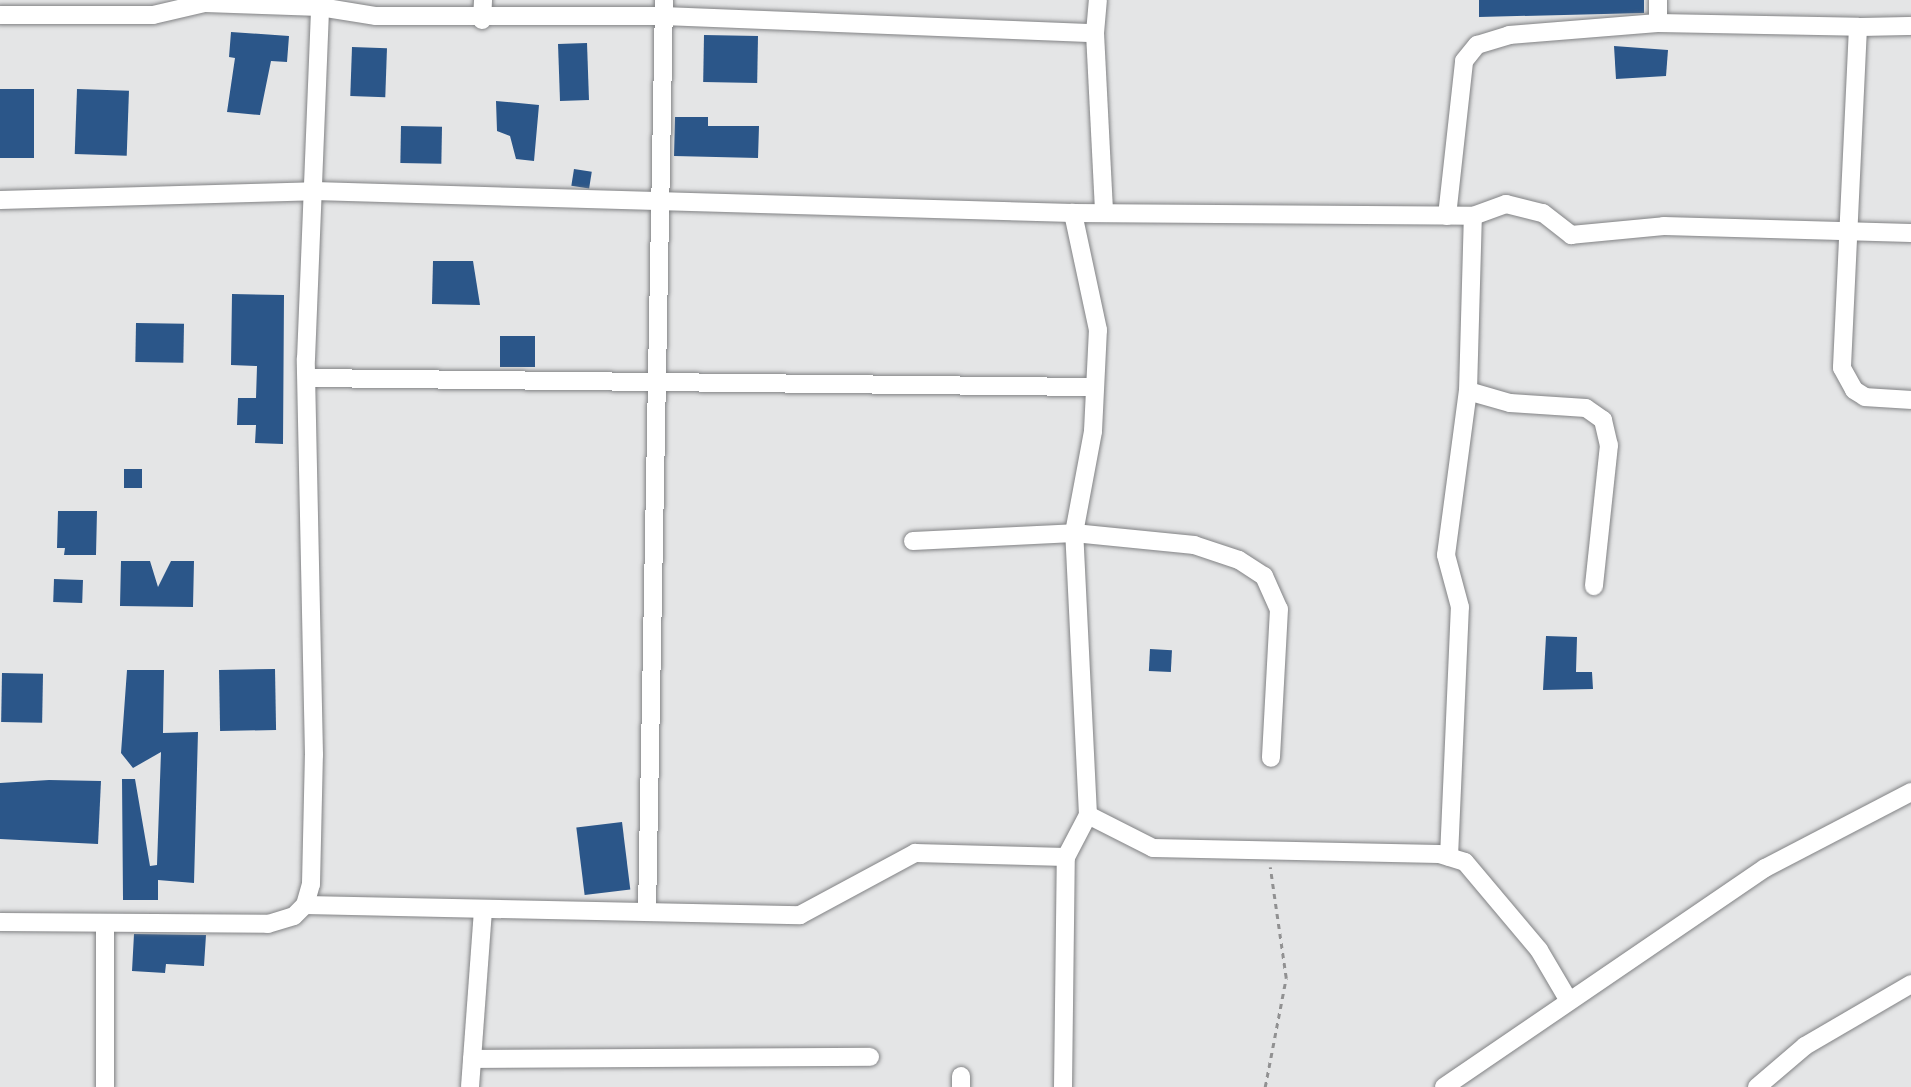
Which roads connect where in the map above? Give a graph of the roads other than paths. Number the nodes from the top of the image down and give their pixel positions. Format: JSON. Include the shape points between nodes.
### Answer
{"nodes":[{"id":1,"x":483,"y":0,"type":"edge"},
{"id":2,"x":1098,"y":0,"type":"edge"},
{"id":3,"x":1658,"y":0,"type":"edge"},
{"id":4,"x":319,"y":4,"type":"edge"},
{"id":5,"x":664,"y":8,"type":"edge"},
{"id":6,"x":0,"y":15,"type":"edge"},
{"id":7,"x":482,"y":20,"type":"junction"},
{"id":8,"x":1658,"y":23,"type":"junction"},
{"id":9,"x":1911,"y":26,"type":"edge"},
{"id":10,"x":1858,"y":27,"type":"junction"},
{"id":11,"x":1095,"y":33,"type":"junction"},
{"id":12,"x":314,"y":191,"type":"junction"},
{"id":13,"x":0,"y":200,"type":"edge"},
{"id":14,"x":659,"y":203,"type":"junction"},
{"id":15,"x":1073,"y":213,"type":"junction"},
{"id":16,"x":1104,"y":213,"type":"junction"},
{"id":17,"x":1447,"y":216,"type":"junction"},
{"id":18,"x":1473,"y":216,"type":"junction"},
{"id":19,"x":1852,"y":232,"type":"junction"},
{"id":20,"x":1911,"y":233,"type":"edge"},
{"id":21,"x":308,"y":378,"type":"junction"},
{"id":22,"x":656,"y":384,"type":"junction"},
{"id":23,"x":1095,"y":387,"type":"junction"},
{"id":24,"x":1468,"y":391,"type":"junction"},
{"id":25,"x":1911,"y":400,"type":"edge"},
{"id":26,"x":1074,"y":533,"type":"junction"},
{"id":27,"x":913,"y":541,"type":"dead end"},
{"id":28,"x":1594,"y":586,"type":"dead end"},
{"id":29,"x":1271,"y":758,"type":"dead end"},
{"id":30,"x":1911,"y":792,"type":"edge"},
{"id":31,"x":1088,"y":815,"type":"junction"},
{"id":32,"x":1066,"y":857,"type":"junction"},
{"id":33,"x":1449,"y":857,"type":"junction"},
{"id":34,"x":305,"y":905,"type":"junction"},
{"id":35,"x":483,"y":909,"type":"junction"},
{"id":36,"x":647,"y":912,"type":"junction"},
{"id":37,"x":0,"y":922,"type":"edge"},
{"id":38,"x":105,"y":924,"type":"junction"},
{"id":39,"x":1911,"y":984,"type":"edge"},
{"id":40,"x":1569,"y":1001,"type":"junction"},
{"id":41,"x":870,"y":1057,"type":"dead end"},
{"id":42,"x":472,"y":1059,"type":"junction"},
{"id":43,"x":105,"y":1087,"type":"edge"},
{"id":44,"x":471,"y":1087,"type":"edge"},
{"id":45,"x":1063,"y":1087,"type":"edge"},
{"id":46,"x":1444,"y":1087,"type":"edge"},
{"id":47,"x":1757,"y":1087,"type":"edge"}],
"edges":[{"from":1,"to":7,"type":"street"},
{"from":2,"to":11,"type":"street"},
{"from":3,"to":8,"type":"street"},
{"from":4,"to":6,"type":"street","via":[[205,3],[153,15]]},
{"from":4,"to":7,"type":"street","via":[[376,16]]},
{"from":4,"to":12,"type":"street"},
{"from":5,"to":7,"type":"street"},
{"from":5,"to":11,"type":"street"},
{"from":5,"to":14,"type":"street"},
{"from":8,"to":10,"type":"street"},
{"from":8,"to":17,"type":"street","via":[[1509,34],[1477,45],[1464,61]]},
{"from":9,"to":10,"type":"street"},
{"from":10,"to":19,"type":"street"},
{"from":11,"to":16,"type":"street"},
{"from":12,"to":13,"type":"street"},
{"from":12,"to":14,"type":"street"},
{"from":12,"to":21,"type":"street"},
{"from":14,"to":15,"type":"street"},
{"from":14,"to":22,"type":"street"},
{"from":15,"to":16,"type":"street"},
{"from":15,"to":23,"type":"street","via":[[1098,330]]},
{"from":16,"to":17,"type":"street"},
{"from":17,"to":18,"type":"street"},
{"from":18,"to":19,"type":"street","via":[[1506,204],[1525,206],[1572,235],[1664,226]]},
{"from":18,"to":24,"type":"street"},
{"from":19,"to":20,"type":"street"},
{"from":19,"to":25,"type":"street","via":[[1842,368],[1854,390],[1865,397]]},
{"from":21,"to":22,"type":"street"},
{"from":21,"to":34,"type":"street","via":[[314,755],[311,884]]},
{"from":22,"to":23,"type":"street"},
{"from":22,"to":36,"type":"street"},
{"from":23,"to":26,"type":"street","via":[[1093,431]]},
{"from":24,"to":28,"type":"street","via":[[1510,403],[1586,408],[1603,420],[1609,445]]},
{"from":24,"to":33,"type":"street","via":[[1446,555],[1460,607]]},
{"from":26,"to":27,"type":"street"},
{"from":26,"to":29,"type":"street","via":[[1194,545],[1239,560],[1264,576],[1279,609]]},
{"from":26,"to":31,"type":"street"},
{"from":30,"to":40,"type":"street","via":[[1765,869]]},
{"from":31,"to":32,"type":"street"},
{"from":31,"to":33,"type":"street","via":[[1153,848]]},
{"from":32,"to":36,"type":"street","via":[[915,853],[800,915]]},
{"from":32,"to":45,"type":"street"},
{"from":33,"to":40,"type":"street","via":[[1465,862],[1539,950]]},
{"from":34,"to":35,"type":"street"},
{"from":34,"to":38,"type":"street","via":[[294,916],[268,924]]},
{"from":35,"to":36,"type":"street"},
{"from":35,"to":42,"type":"street"},
{"from":37,"to":38,"type":"street"},
{"from":38,"to":43,"type":"street"},
{"from":39,"to":47,"type":"street","via":[[1805,1046]]},
{"from":40,"to":46,"type":"street"},
{"from":41,"to":42,"type":"street"},
{"from":42,"to":44,"type":"street"}]}
